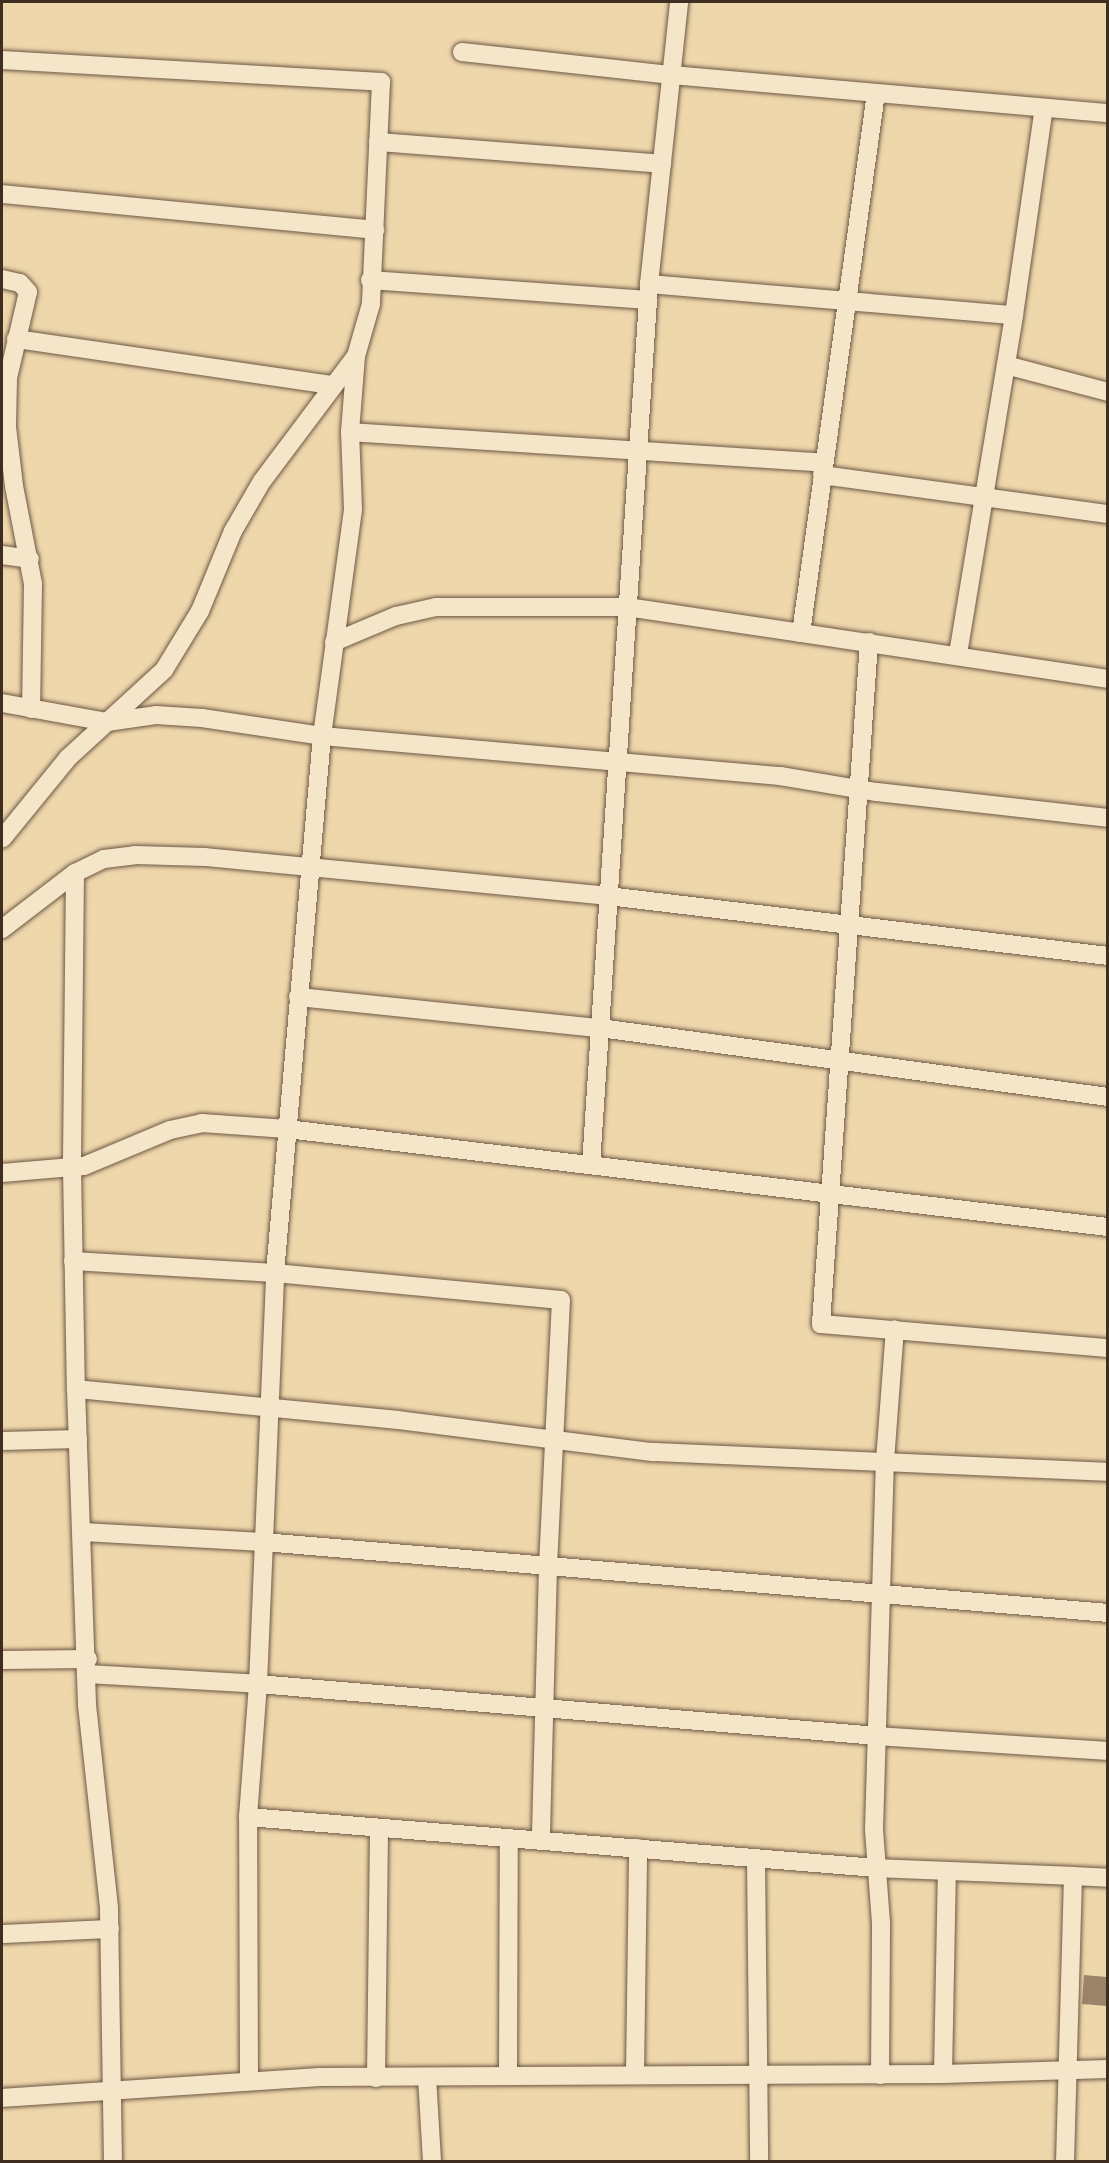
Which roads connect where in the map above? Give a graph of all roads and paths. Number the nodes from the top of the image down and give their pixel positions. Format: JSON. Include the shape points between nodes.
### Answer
{"nodes":[{"id":1,"x":679,"y":2,"type":"edge"},
{"id":2,"x":462,"y":52,"type":"dead end"},
{"id":3,"x":2,"y":60,"type":"edge"},
{"id":4,"x":672,"y":75,"type":"junction"},
{"id":5,"x":876,"y":93,"type":"junction"},
{"id":6,"x":1044,"y":108,"type":"junction"},
{"id":7,"x":1107,"y":113,"type":"edge"},
{"id":8,"x":378,"y":142,"type":"junction"},
{"id":9,"x":662,"y":164,"type":"junction"},
{"id":10,"x":2,"y":194,"type":"edge"},
{"id":11,"x":375,"y":230,"type":"junction"},
{"id":12,"x":2,"y":279,"type":"edge"},
{"id":13,"x":370,"y":280,"type":"junction"},
{"id":14,"x":649,"y":292,"type":"junction"},
{"id":15,"x":847,"y":299,"type":"junction"},
{"id":16,"x":1014,"y":315,"type":"junction"},
{"id":17,"x":16,"y":339,"type":"junction"},
{"id":18,"x":356,"y":356,"type":"junction"},
{"id":19,"x":1006,"y":365,"type":"junction"},
{"id":20,"x":333,"y":385,"type":"junction"},
{"id":21,"x":1107,"y":392,"type":"edge"},
{"id":22,"x":4,"y":426,"type":"edge"},
{"id":23,"x":350,"y":432,"type":"junction"},
{"id":24,"x":641,"y":450,"type":"junction"},
{"id":25,"x":823,"y":469,"type":"junction"},
{"id":26,"x":984,"y":498,"type":"junction"},
{"id":27,"x":1107,"y":514,"type":"edge"},
{"id":28,"x":2,"y":555,"type":"edge"},
{"id":29,"x":30,"y":559,"type":"junction"},
{"id":30,"x":627,"y":607,"type":"junction"},
{"id":31,"x":801,"y":633,"type":"junction"},
{"id":32,"x":334,"y":642,"type":"junction"},
{"id":33,"x":869,"y":642,"type":"junction"},
{"id":34,"x":958,"y":654,"type":"junction"},
{"id":35,"x":1107,"y":679,"type":"edge"},
{"id":36,"x":2,"y":703,"type":"edge"},
{"id":37,"x":31,"y":709,"type":"junction"},
{"id":38,"x":107,"y":722,"type":"junction"},
{"id":39,"x":322,"y":736,"type":"junction"},
{"id":40,"x":618,"y":764,"type":"junction"},
{"id":41,"x":857,"y":789,"type":"junction"},
{"id":42,"x":1107,"y":819,"type":"edge"},
{"id":43,"x":2,"y":839,"type":"edge"},
{"id":44,"x":311,"y":867,"type":"junction"},
{"id":45,"x":75,"y":873,"type":"junction"},
{"id":46,"x":608,"y":896,"type":"junction"},
{"id":47,"x":850,"y":927,"type":"junction"},
{"id":48,"x":2,"y":929,"type":"edge"},
{"id":49,"x":1107,"y":956,"type":"edge"},
{"id":50,"x":298,"y":997,"type":"junction"},
{"id":51,"x":600,"y":1028,"type":"junction"},
{"id":52,"x":842,"y":1060,"type":"junction"},
{"id":53,"x":1107,"y":1097,"type":"edge"},
{"id":54,"x":287,"y":1130,"type":"junction"},
{"id":55,"x":591,"y":1165,"type":"junction"},
{"id":56,"x":72,"y":1168,"type":"junction"},
{"id":57,"x":2,"y":1173,"type":"edge"},
{"id":58,"x":829,"y":1193,"type":"junction"},
{"id":59,"x":1107,"y":1227,"type":"edge"},
{"id":60,"x":74,"y":1261,"type":"junction"},
{"id":61,"x":275,"y":1273,"type":"junction"},
{"id":62,"x":895,"y":1329,"type":"junction"},
{"id":63,"x":1107,"y":1348,"type":"edge"},
{"id":64,"x":76,"y":1389,"type":"junction"},
{"id":65,"x":268,"y":1406,"type":"junction"},
{"id":66,"x":78,"y":1439,"type":"junction"},
{"id":67,"x":2,"y":1441,"type":"edge"},
{"id":68,"x":554,"y":1441,"type":"junction"},
{"id":69,"x":885,"y":1461,"type":"junction"},
{"id":70,"x":1107,"y":1472,"type":"edge"},
{"id":71,"x":83,"y":1532,"type":"junction"},
{"id":72,"x":263,"y":1542,"type":"junction"},
{"id":73,"x":548,"y":1566,"type":"junction"},
{"id":74,"x":884,"y":1594,"type":"junction"},
{"id":75,"x":1107,"y":1613,"type":"edge"},
{"id":76,"x":2,"y":1660,"type":"edge"},
{"id":77,"x":87,"y":1667,"type":"junction"},
{"id":78,"x":258,"y":1684,"type":"junction"},
{"id":79,"x":543,"y":1708,"type":"junction"},
{"id":80,"x":877,"y":1736,"type":"junction"},
{"id":81,"x":1107,"y":1750,"type":"edge"},
{"id":82,"x":248,"y":1817,"type":"junction"},
{"id":83,"x":379,"y":1828,"type":"junction"},
{"id":84,"x":509,"y":1838,"type":"junction"},
{"id":85,"x":541,"y":1840,"type":"junction"},
{"id":86,"x":638,"y":1848,"type":"junction"},
{"id":87,"x":756,"y":1859,"type":"junction"},
{"id":88,"x":877,"y":1868,"type":"junction"},
{"id":89,"x":947,"y":1872,"type":"junction"},
{"id":90,"x":1073,"y":1876,"type":"junction"},
{"id":91,"x":1107,"y":1878,"type":"edge"},
{"id":92,"x":110,"y":1929,"type":"junction"},
{"id":93,"x":2,"y":1934,"type":"edge"},
{"id":94,"x":1107,"y":2069,"type":"edge"},
{"id":95,"x":1067,"y":2071,"type":"junction"},
{"id":96,"x":508,"y":2074,"type":"junction"},
{"id":97,"x":635,"y":2074,"type":"junction"},
{"id":98,"x":758,"y":2074,"type":"junction"},
{"id":99,"x":943,"y":2074,"type":"junction"},
{"id":100,"x":880,"y":2075,"type":"junction"},
{"id":101,"x":427,"y":2076,"type":"junction"},
{"id":102,"x":376,"y":2078,"type":"junction"},
{"id":103,"x":249,"y":2079,"type":"junction"},
{"id":104,"x":113,"y":2092,"type":"junction"},
{"id":105,"x":2,"y":2098,"type":"edge"},
{"id":106,"x":113,"y":2162,"type":"edge"},
{"id":107,"x":432,"y":2162,"type":"edge"},
{"id":108,"x":759,"y":2162,"type":"edge"},
{"id":109,"x":1065,"y":2162,"type":"edge"}],
"edges":[{"from":1,"to":4,"type":"street"},
{"from":2,"to":4,"type":"street"},
{"from":3,"to":8,"type":"street","via":[[381,82]]},
{"from":4,"to":5,"type":"street"},
{"from":4,"to":9,"type":"street"},
{"from":5,"to":6,"type":"street"},
{"from":5,"to":15,"type":"street"},
{"from":6,"to":7,"type":"street"},
{"from":6,"to":16,"type":"street"},
{"from":8,"to":9,"type":"street"},
{"from":8,"to":11,"type":"street"},
{"from":9,"to":14,"type":"street"},
{"from":10,"to":11,"type":"street"},
{"from":11,"to":13,"type":"street"},
{"from":12,"to":17,"type":"street","via":[[21,283],[28,292]]},
{"from":13,"to":14,"type":"street"},
{"from":13,"to":18,"type":"street","via":[[371,304]]},
{"from":14,"to":15,"type":"street"},
{"from":14,"to":24,"type":"street"},
{"from":15,"to":16,"type":"street"},
{"from":15,"to":25,"type":"street"},
{"from":16,"to":19,"type":"street"},
{"from":17,"to":20,"type":"street"},
{"from":17,"to":22,"type":"street"},
{"from":18,"to":20,"type":"street"},
{"from":18,"to":23,"type":"street"},
{"from":19,"to":21,"type":"street"},
{"from":19,"to":26,"type":"street"},
{"from":20,"to":38,"type":"street","via":[[262,481],[233,531],[200,611],[164,670]]},
{"from":22,"to":29,"type":"street"},
{"from":23,"to":24,"type":"street"},
{"from":23,"to":32,"type":"street","via":[[353,508]]},
{"from":24,"to":25,"type":"street"},
{"from":24,"to":30,"type":"street"},
{"from":25,"to":26,"type":"street"},
{"from":25,"to":31,"type":"street"},
{"from":26,"to":27,"type":"street"},
{"from":26,"to":34,"type":"street"},
{"from":28,"to":29,"type":"street"},
{"from":29,"to":37,"type":"street"},
{"from":30,"to":31,"type":"street"},
{"from":30,"to":32,"type":"street","via":[[436,607],[396,616]]},
{"from":30,"to":40,"type":"street"},
{"from":31,"to":33,"type":"street"},
{"from":32,"to":39,"type":"street"},
{"from":33,"to":34,"type":"street"},
{"from":33,"to":41,"type":"street"},
{"from":34,"to":35,"type":"street"},
{"from":36,"to":37,"type":"street"},
{"from":37,"to":38,"type":"street"},
{"from":38,"to":39,"type":"street","via":[[168,716]]},
{"from":38,"to":43,"type":"street","via":[[68,758]]},
{"from":39,"to":40,"type":"street"},
{"from":39,"to":44,"type":"street"},
{"from":40,"to":41,"type":"street","via":[[697,767]]},
{"from":40,"to":46,"type":"street"},
{"from":41,"to":42,"type":"street"},
{"from":41,"to":47,"type":"street"},
{"from":44,"to":45,"type":"street","via":[[135,855],[104,860]]},
{"from":44,"to":46,"type":"street"},
{"from":44,"to":50,"type":"street"},
{"from":45,"to":48,"type":"street"},
{"from":45,"to":56,"type":"street"},
{"from":46,"to":47,"type":"street"},
{"from":46,"to":51,"type":"street"},
{"from":47,"to":49,"type":"street"},
{"from":47,"to":52,"type":"street"},
{"from":50,"to":51,"type":"street"},
{"from":50,"to":54,"type":"street"},
{"from":51,"to":52,"type":"street"},
{"from":51,"to":55,"type":"street"},
{"from":52,"to":53,"type":"street"},
{"from":52,"to":58,"type":"street"},
{"from":54,"to":55,"type":"street"},
{"from":54,"to":56,"type":"street","via":[[191,1124],[98,1162]]},
{"from":54,"to":61,"type":"street"},
{"from":55,"to":58,"type":"street"},
{"from":56,"to":57,"type":"street"},
{"from":56,"to":60,"type":"street"},
{"from":58,"to":59,"type":"street"},
{"from":58,"to":62,"type":"street","via":[[821,1324]]},
{"from":60,"to":61,"type":"street"},
{"from":60,"to":64,"type":"street"},
{"from":61,"to":65,"type":"street"},
{"from":61,"to":68,"type":"street","via":[[561,1300]]},
{"from":62,"to":63,"type":"street"},
{"from":62,"to":69,"type":"street"},
{"from":64,"to":65,"type":"street"},
{"from":64,"to":66,"type":"street"},
{"from":65,"to":68,"type":"street"},
{"from":65,"to":72,"type":"street"},
{"from":66,"to":67,"type":"street"},
{"from":66,"to":71,"type":"street"},
{"from":68,"to":69,"type":"street","via":[[653,1452]]},
{"from":68,"to":73,"type":"street"},
{"from":69,"to":70,"type":"street"},
{"from":69,"to":74,"type":"street"},
{"from":71,"to":72,"type":"street"},
{"from":71,"to":77,"type":"street"},
{"from":72,"to":73,"type":"street"},
{"from":72,"to":78,"type":"street"},
{"from":73,"to":74,"type":"street"},
{"from":73,"to":79,"type":"street"},
{"from":74,"to":75,"type":"street"},
{"from":74,"to":80,"type":"street"},
{"from":76,"to":77,"type":"street"},
{"from":77,"to":78,"type":"street"},
{"from":77,"to":92,"type":"street"},
{"from":78,"to":79,"type":"street"},
{"from":78,"to":82,"type":"street"},
{"from":79,"to":80,"type":"street"},
{"from":79,"to":85,"type":"street"},
{"from":80,"to":81,"type":"street"},
{"from":80,"to":88,"type":"street"},
{"from":82,"to":83,"type":"street"},
{"from":82,"to":103,"type":"street"},
{"from":83,"to":84,"type":"street"},
{"from":83,"to":102,"type":"street"},
{"from":84,"to":85,"type":"street"},
{"from":84,"to":96,"type":"street"},
{"from":85,"to":86,"type":"street"},
{"from":86,"to":87,"type":"street"},
{"from":86,"to":97,"type":"street"},
{"from":87,"to":88,"type":"street"},
{"from":87,"to":98,"type":"street"},
{"from":88,"to":89,"type":"street"},
{"from":88,"to":100,"type":"street","via":[[881,1923]]},
{"from":89,"to":90,"type":"street"},
{"from":89,"to":99,"type":"street"},
{"from":90,"to":91,"type":"street"},
{"from":90,"to":95,"type":"street"},
{"from":92,"to":93,"type":"street"},
{"from":92,"to":104,"type":"street"},
{"from":94,"to":95,"type":"street"},
{"from":95,"to":99,"type":"street"},
{"from":95,"to":109,"type":"street"},
{"from":96,"to":97,"type":"street"},
{"from":96,"to":101,"type":"street"},
{"from":97,"to":98,"type":"street"},
{"from":98,"to":100,"type":"street"},
{"from":98,"to":108,"type":"street"},
{"from":99,"to":100,"type":"street"},
{"from":101,"to":102,"type":"street"},
{"from":101,"to":107,"type":"street"},
{"from":102,"to":103,"type":"street"},
{"from":103,"to":104,"type":"street"},
{"from":104,"to":105,"type":"street"},
{"from":104,"to":106,"type":"street"}]}
